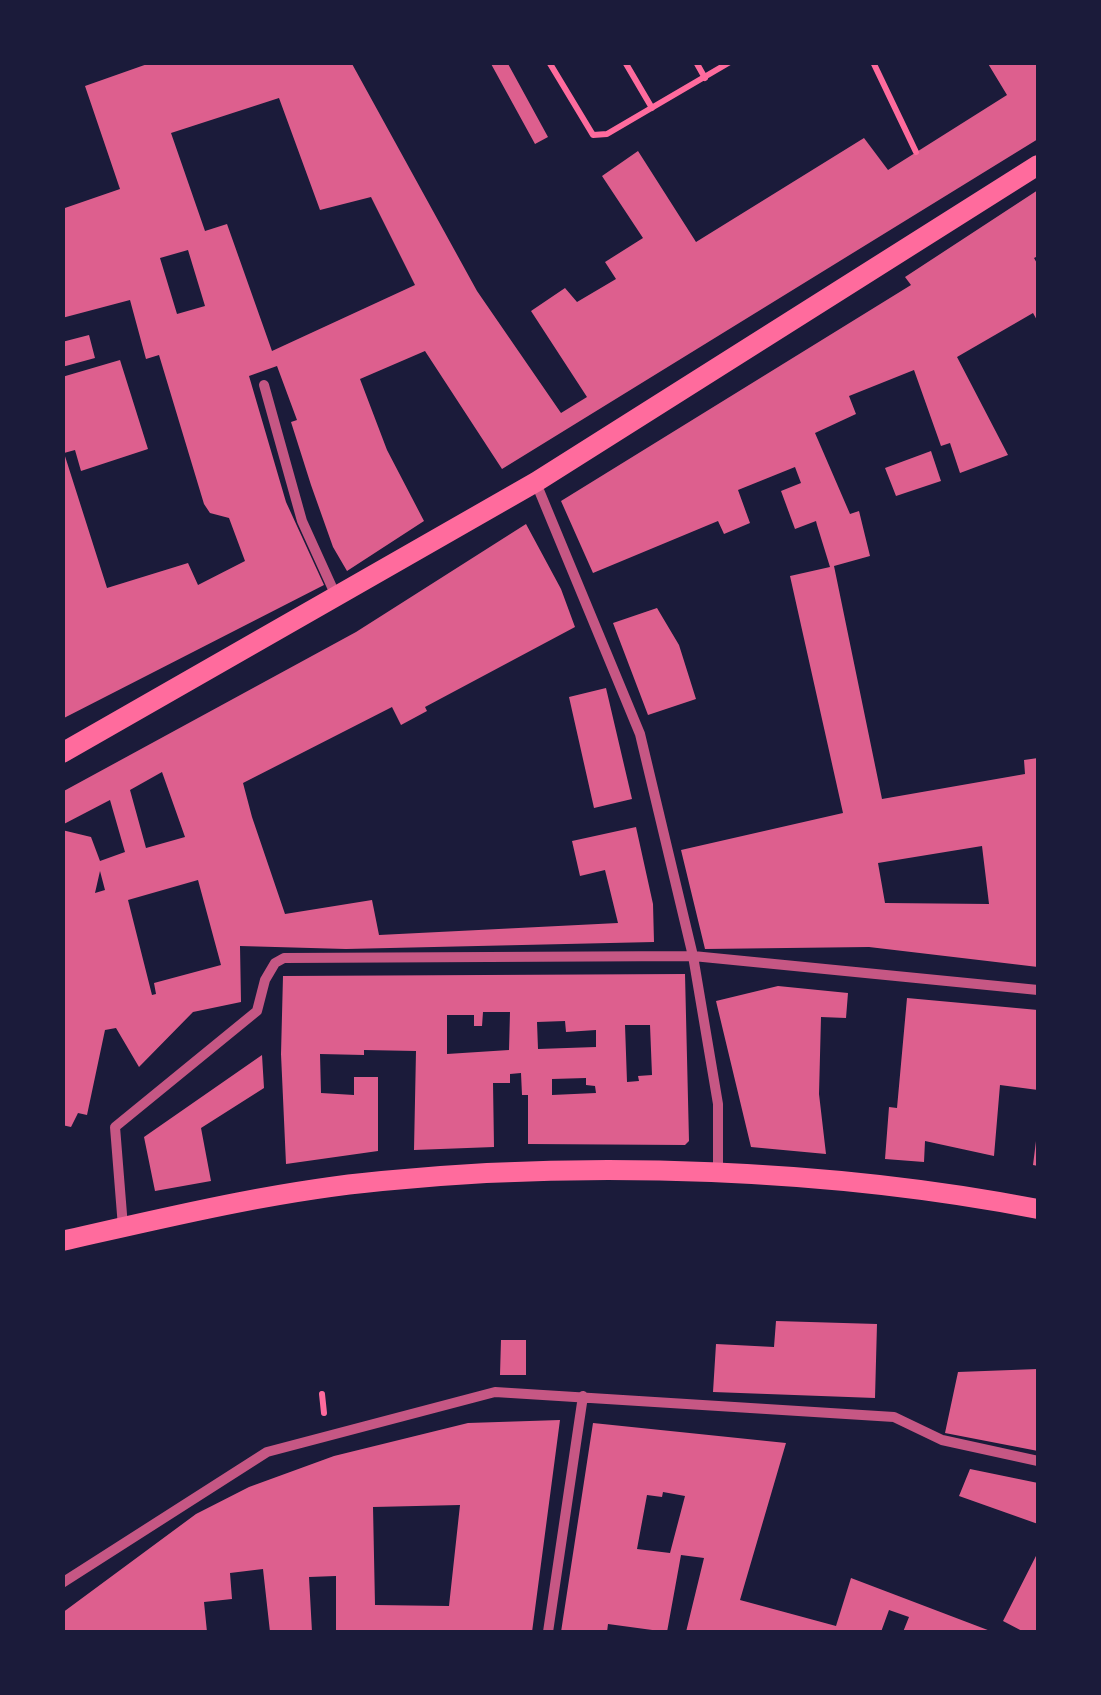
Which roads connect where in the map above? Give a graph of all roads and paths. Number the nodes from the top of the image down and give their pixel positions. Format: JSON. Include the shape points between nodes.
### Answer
{"nodes":[{"id":1,"x":549,"y":62,"type":"edge"},
{"id":2,"x":625,"y":62,"type":"edge"},
{"id":3,"x":696,"y":62,"type":"edge"},
{"id":4,"x":730,"y":62,"type":"edge"},
{"id":5,"x":873,"y":62,"type":"edge"},
{"id":6,"x":705,"y":78,"type":"junction"},
{"id":7,"x":652,"y":108,"type":"junction"},
{"id":8,"x":916,"y":152,"type":"dead end"},
{"id":9,"x":1038,"y":165,"type":"edge"},
{"id":10,"x":264,"y":386,"type":"dead end"},
{"id":11,"x":536,"y":482,"type":"junction"},
{"id":12,"x":336,"y":596,"type":"junction"},
{"id":13,"x":62,"y":753,"type":"edge"},
{"id":14,"x":693,"y":956,"type":"junction"},
{"id":15,"x":1038,"y":990,"type":"edge"},
{"id":16,"x":718,"y":1176,"type":"junction"},
{"id":17,"x":1038,"y":1209,"type":"edge"},
{"id":18,"x":123,"y":1227,"type":"junction"},
{"id":19,"x":62,"y":1241,"type":"edge"},
{"id":20,"x":583,"y":1396,"type":"junction"},
{"id":21,"x":1038,"y":1461,"type":"edge"},
{"id":22,"x":62,"y":1583,"type":"edge"},
{"id":23,"x":548,"y":1632,"type":"edge"}],
"edges":[{"from":1,"to":7,"type":"path","via":[[593,134],[607,134]]},
{"from":2,"to":7,"type":"path"},
{"from":3,"to":6,"type":"path"},
{"from":4,"to":6,"type":"path"},
{"from":5,"to":8,"type":"path"},
{"from":6,"to":7,"type":"path"},
{"from":9,"to":11,"type":"main road"},
{"from":10,"to":12,"type":"street","via":[[302,521]]},
{"from":11,"to":12,"type":"main road"},
{"from":11,"to":14,"type":"street","via":[[640,734]]},
{"from":12,"to":13,"type":"main road"},
{"from":14,"to":15,"type":"street"},
{"from":14,"to":16,"type":"street","via":[[718,1104]]},
{"from":14,"to":18,"type":"street","via":[[284,958],[265,980],[257,1011],[114,1127]]},
{"from":16,"to":17,"type":"main road","via":[[879,1185]]},
{"from":16,"to":18,"type":"main road","via":[[530,1172],[385,1180]]},
{"from":18,"to":19,"type":"main road"},
{"from":20,"to":21,"type":"street","via":[[894,1417],[942,1440]]},
{"from":20,"to":22,"type":"street","via":[[495,1392],[267,1452]]},
{"from":20,"to":23,"type":"street"}]}
